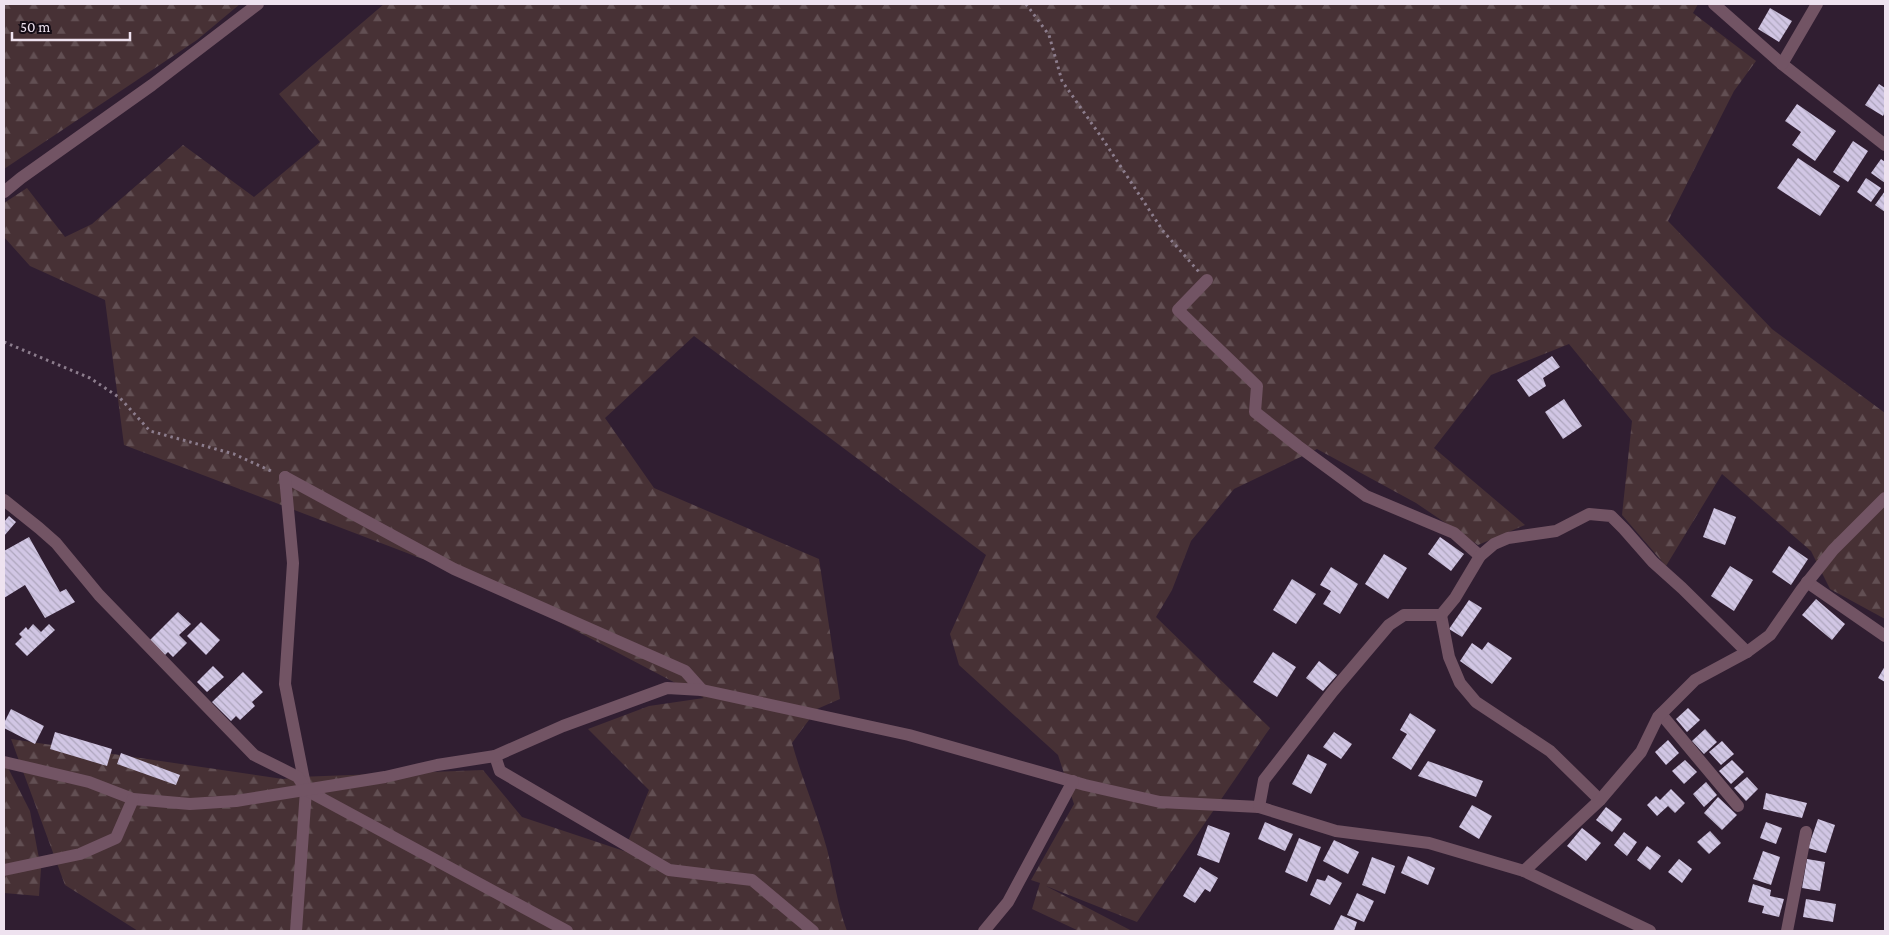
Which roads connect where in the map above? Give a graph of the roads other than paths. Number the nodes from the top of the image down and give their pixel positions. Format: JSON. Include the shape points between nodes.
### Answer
{"nodes":[{"id":1,"x":258,"y":4,"type":"edge"},
{"id":2,"x":1714,"y":4,"type":"edge"},
{"id":3,"x":1817,"y":4,"type":"edge"},
{"id":4,"x":1782,"y":64,"type":"junction"},
{"id":5,"x":1884,"y":141,"type":"edge"},
{"id":6,"x":4,"y":192,"type":"edge"},
{"id":7,"x":1207,"y":280,"type":"road end"},
{"id":8,"x":1885,"y":498,"type":"edge"},
{"id":9,"x":4,"y":500,"type":"edge"},
{"id":10,"x":1480,"y":556,"type":"junction"},
{"id":11,"x":1807,"y":582,"type":"junction"},
{"id":12,"x":1441,"y":615,"type":"junction"},
{"id":13,"x":1885,"y":636,"type":"edge"},
{"id":14,"x":1747,"y":652,"type":"junction"},
{"id":15,"x":702,"y":690,"type":"junction"},
{"id":16,"x":1660,"y":714,"type":"junction"},
{"id":17,"x":495,"y":756,"type":"junction"},
{"id":18,"x":4,"y":762,"type":"edge"},
{"id":19,"x":1073,"y":782,"type":"junction"},
{"id":20,"x":306,"y":790,"type":"junction"},
{"id":21,"x":133,"y":800,"type":"junction"},
{"id":22,"x":1600,"y":800,"type":"junction"},
{"id":23,"x":1260,"y":806,"type":"junction"},
{"id":24,"x":1738,"y":806,"type":"dead end"},
{"id":25,"x":1806,"y":832,"type":"dead end"},
{"id":26,"x":4,"y":870,"type":"edge"},
{"id":27,"x":1524,"y":871,"type":"junction"},
{"id":28,"x":296,"y":931,"type":"edge"},
{"id":29,"x":567,"y":931,"type":"edge"},
{"id":30,"x":813,"y":931,"type":"edge"},
{"id":31,"x":984,"y":931,"type":"edge"},
{"id":32,"x":1650,"y":931,"type":"edge"},
{"id":33,"x":1788,"y":931,"type":"edge"}],
"edges":[{"from":1,"to":6,"type":"street"},
{"from":2,"to":4,"type":"street"},
{"from":3,"to":4,"type":"street"},
{"from":4,"to":5,"type":"street"},
{"from":7,"to":10,"type":"street","via":[[1178,310],[1257,386],[1255,412],[1366,496],[1454,533]]},
{"from":8,"to":11,"type":"street","via":[[1833,550]]},
{"from":9,"to":20,"type":"street","via":[[56,543],[99,595],[254,755],[298,776]]},
{"from":10,"to":12,"type":"street"},
{"from":10,"to":14,"type":"street","via":[[1494,544],[1508,538],[1556,531],[1589,514],[1611,516],[1653,562]]},
{"from":11,"to":13,"type":"street"},
{"from":11,"to":14,"type":"street","via":[[1770,635]]},
{"from":12,"to":22,"type":"street","via":[[1449,657],[1460,683],[1476,702],[1550,751]]},
{"from":12,"to":23,"type":"street","via":[[1404,615],[1389,625],[1264,780]]},
{"from":14,"to":16,"type":"street","via":[[1695,680]]},
{"from":15,"to":17,"type":"street","via":[[667,688],[563,726]]},
{"from":15,"to":19,"type":"street","via":[[909,735]]},
{"from":15,"to":20,"type":"street","via":[[685,671],[454,569],[285,477],[293,563],[284,684]]},
{"from":16,"to":22,"type":"street","via":[[1641,752]]},
{"from":16,"to":24,"type":"street"},
{"from":17,"to":20,"type":"street","via":[[436,764],[385,777]]},
{"from":17,"to":30,"type":"street","via":[[500,771],[669,870],[752,880]]},
{"from":18,"to":21,"type":"street","via":[[89,782]]},
{"from":19,"to":23,"type":"street","via":[[1160,802]]},
{"from":19,"to":31,"type":"street","via":[[1008,902]]},
{"from":20,"to":21,"type":"street","via":[[236,801],[190,804]]},
{"from":20,"to":28,"type":"street"},
{"from":20,"to":29,"type":"street"},
{"from":21,"to":26,"type":"street","via":[[116,838],[80,854]]},
{"from":22,"to":27,"type":"street"},
{"from":23,"to":27,"type":"street","via":[[1336,830],[1429,843]]},
{"from":25,"to":33,"type":"street"},
{"from":27,"to":32,"type":"street"}]}
